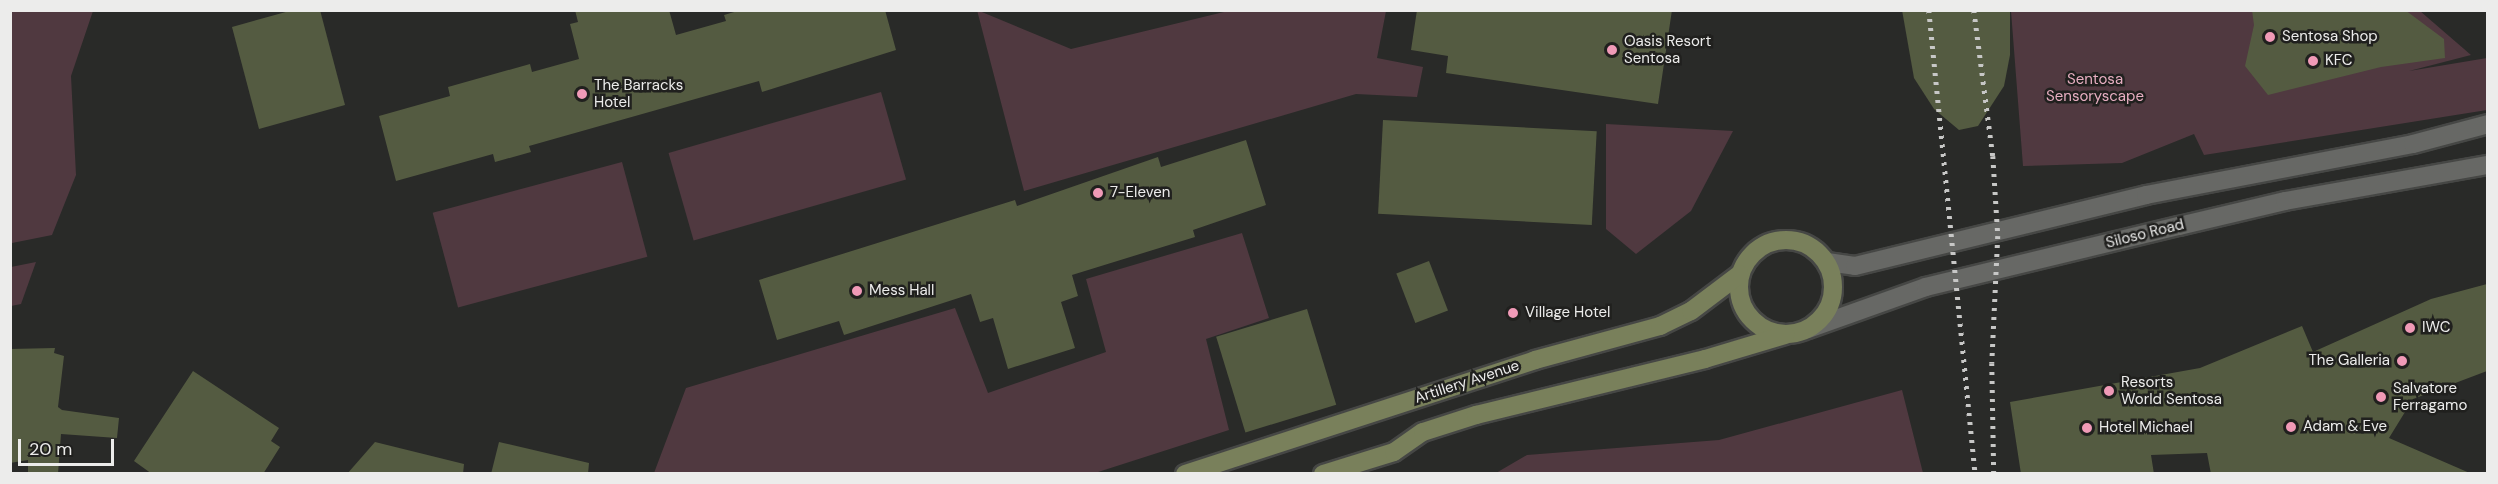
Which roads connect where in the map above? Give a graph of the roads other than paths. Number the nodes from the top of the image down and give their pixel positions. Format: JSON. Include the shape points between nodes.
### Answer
{"nodes":[{"id":1,"x":2487,"y":124,"type":"edge"},
{"id":2,"x":2487,"y":165,"type":"edge"},
{"id":3,"x":1827,"y":262,"type":"junction"},
{"id":4,"x":1740,"y":274,"type":"junction"},
{"id":5,"x":1808,"y":328,"type":"junction"},
{"id":6,"x":1785,"y":335,"type":"junction"},
{"id":7,"x":1185,"y":474,"type":"edge"},
{"id":8,"x":1323,"y":474,"type":"edge"}],
"edges":[{"from":1,"to":3,"type":"street","via":[[2413,144],[2146,195],[1855,267]]},
{"from":2,"to":5,"type":"street","name":"Siloso Road","via":[[2285,201],[2167,229],[1926,287]]},
{"from":3,"to":4,"type":"street","name":"Artillery Avenue","via":[[1816,250],[1788,239],[1759,248]]},
{"from":3,"to":5,"type":"street","via":[[1832,277],[1831,299],[1820,319]]},
{"from":4,"to":6,"type":"street","via":[[1739,296],[1748,316],[1770,332]]},
{"from":4,"to":7,"type":"street","name":"Artillery Avenue","via":[[1669,323],[1535,360]]},
{"from":5,"to":6,"type":"street"},
{"from":6,"to":8,"type":"street","via":[[1705,359],[1476,415],[1423,432],[1394,452]]}]}
